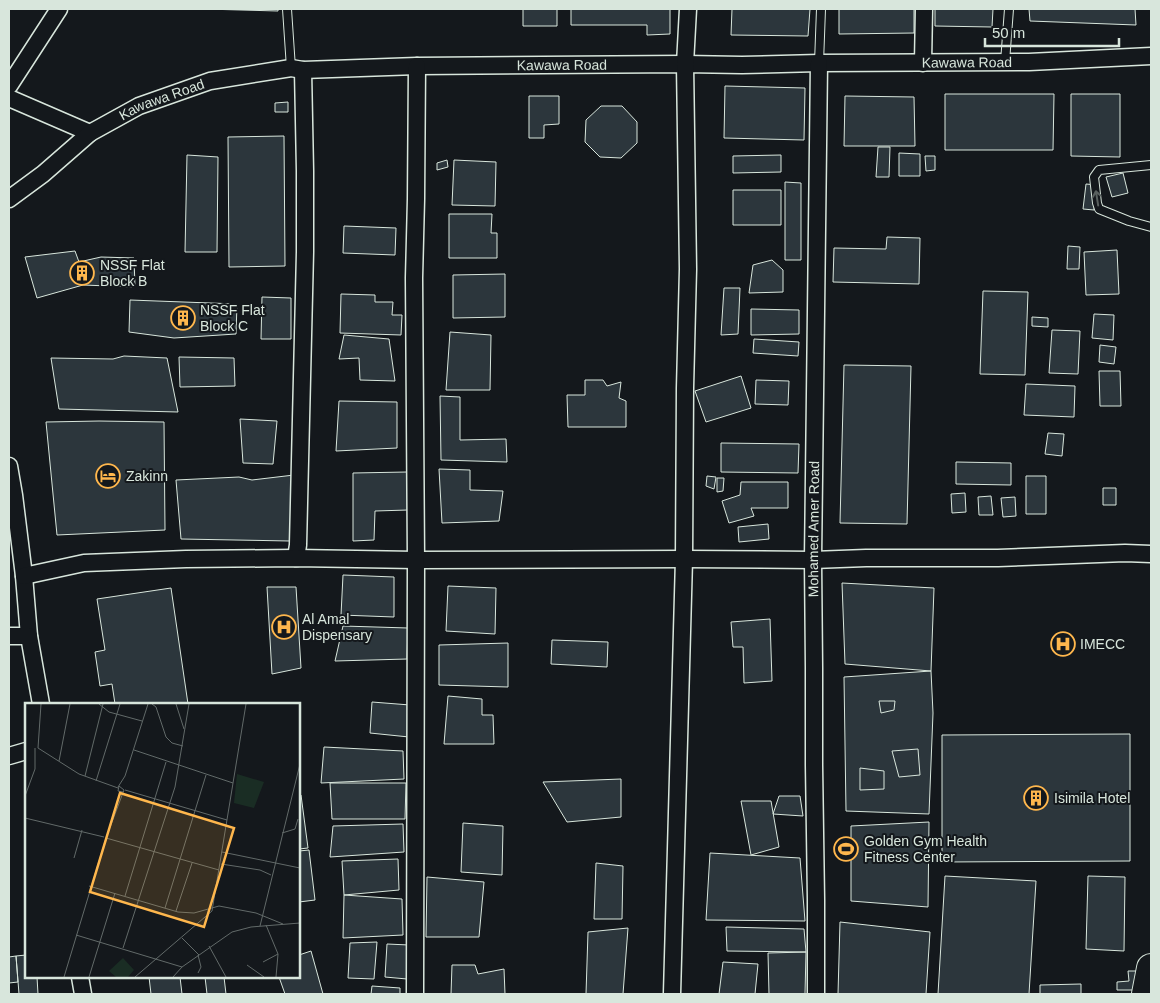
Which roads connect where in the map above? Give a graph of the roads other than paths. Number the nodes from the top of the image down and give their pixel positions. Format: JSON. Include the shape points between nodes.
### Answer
{"nodes":[{"id":1,"x":59,"y":9,"type":"edge"},
{"id":2,"x":287,"y":9,"type":"edge"},
{"id":3,"x":688,"y":9,"type":"edge"},
{"id":4,"x":821,"y":9,"type":"edge"},
{"id":5,"x":924,"y":9,"type":"edge"},
{"id":6,"x":1009,"y":9,"type":"edge"},
{"id":7,"x":1151,"y":56,"type":"edge"},
{"id":8,"x":1005,"y":62,"type":"junction"},
{"id":9,"x":819,"y":63,"type":"junction"},
{"id":10,"x":923,"y":63,"type":"junction"},
{"id":11,"x":685,"y":64,"type":"junction"},
{"id":12,"x":417,"y":66,"type":"junction"},
{"id":13,"x":297,"y":69,"type":"junction"},
{"id":14,"x":9,"y":86,"type":"edge"},
{"id":15,"x":9,"y":98,"type":"edge"},
{"id":16,"x":90,"y":133,"type":"junction"},
{"id":17,"x":1151,"y":165,"type":"edge"},
{"id":18,"x":9,"y":199,"type":"edge"},
{"id":19,"x":1151,"y":227,"type":"edge"},
{"id":20,"x":9,"y":466,"type":"edge"},
{"id":21,"x":1151,"y":554,"type":"edge"},
{"id":22,"x":296,"y":558,"type":"junction"},
{"id":23,"x":684,"y":559,"type":"junction"},
{"id":24,"x":416,"y":560,"type":"junction"},
{"id":25,"x":813,"y":560,"type":"junction"},
{"id":26,"x":24,"y":576,"type":"junction"},
{"id":27,"x":9,"y":636,"type":"edge"},
{"id":28,"x":29,"y":636,"type":"junction"},
{"id":29,"x":41,"y":703,"type":"edge"},
{"id":30,"x":25,"y":751,"type":"edge"},
{"id":31,"x":9,"y":756,"type":"edge"},
{"id":32,"x":1151,"y":968,"type":"edge"},
{"id":33,"x":80,"y":978,"type":"edge"},
{"id":34,"x":83,"y":994,"type":"edge"},
{"id":35,"x":415,"y":994,"type":"edge"},
{"id":36,"x":672,"y":994,"type":"edge"},
{"id":37,"x":816,"y":994,"type":"edge"},
{"id":38,"x":1146,"y":994,"type":"edge"}],
"edges":[{"from":1,"to":14,"type":"street"},
{"from":2,"to":13,"type":"lane"},
{"from":3,"to":11,"type":"street"},
{"from":4,"to":9,"type":"lane"},
{"from":5,"to":10,"type":"street"},
{"from":6,"to":8,"type":"lane"},
{"from":7,"to":8,"type":"street","name":"Kawawa Road"},
{"from":8,"to":10,"type":"street","name":"Kawawa Road"},
{"from":9,"to":10,"type":"street","name":"Kawawa Road"},
{"from":9,"to":11,"type":"street","name":"Kawawa Road"},
{"from":9,"to":25,"type":"street","name":"Mohamed Amer Road"},
{"from":11,"to":12,"type":"street","name":"Kawawa Road"},
{"from":11,"to":23,"type":"street","via":[[688,269]]},
{"from":12,"to":13,"type":"street","name":"Kawawa Road"},
{"from":12,"to":24,"type":"street","via":[[414,278]]},
{"from":13,"to":16,"type":"street","name":"Kawawa Road","via":[[210,81],[139,106]]},
{"from":13,"to":22,"type":"street","via":[[305,171],[305,252]]},
{"from":15,"to":16,"type":"street"},
{"from":16,"to":18,"type":"street","name":"Kawawa Road"},
{"from":19,"to":17,"type":"lane","one_way":true,"via":[[1099,209],[1094,177],[1099,170]]},
{"from":20,"to":26,"type":"street"},
{"from":21,"to":25,"type":"street"},
{"from":22,"to":24,"type":"street"},
{"from":22,"to":26,"type":"street","via":[[84,563]]},
{"from":23,"to":24,"type":"street"},
{"from":23,"to":25,"type":"street"},
{"from":23,"to":36,"type":"street"},
{"from":24,"to":35,"type":"street"},
{"from":25,"to":37,"type":"street","name":"Mohamed Amer Road"},
{"from":26,"to":28,"type":"street"},
{"from":27,"to":28,"type":"street"},
{"from":28,"to":29,"type":"street"},
{"from":30,"to":31,"type":"street"},
{"from":32,"to":38,"type":"highway"},
{"from":33,"to":34,"type":"street"}]}
